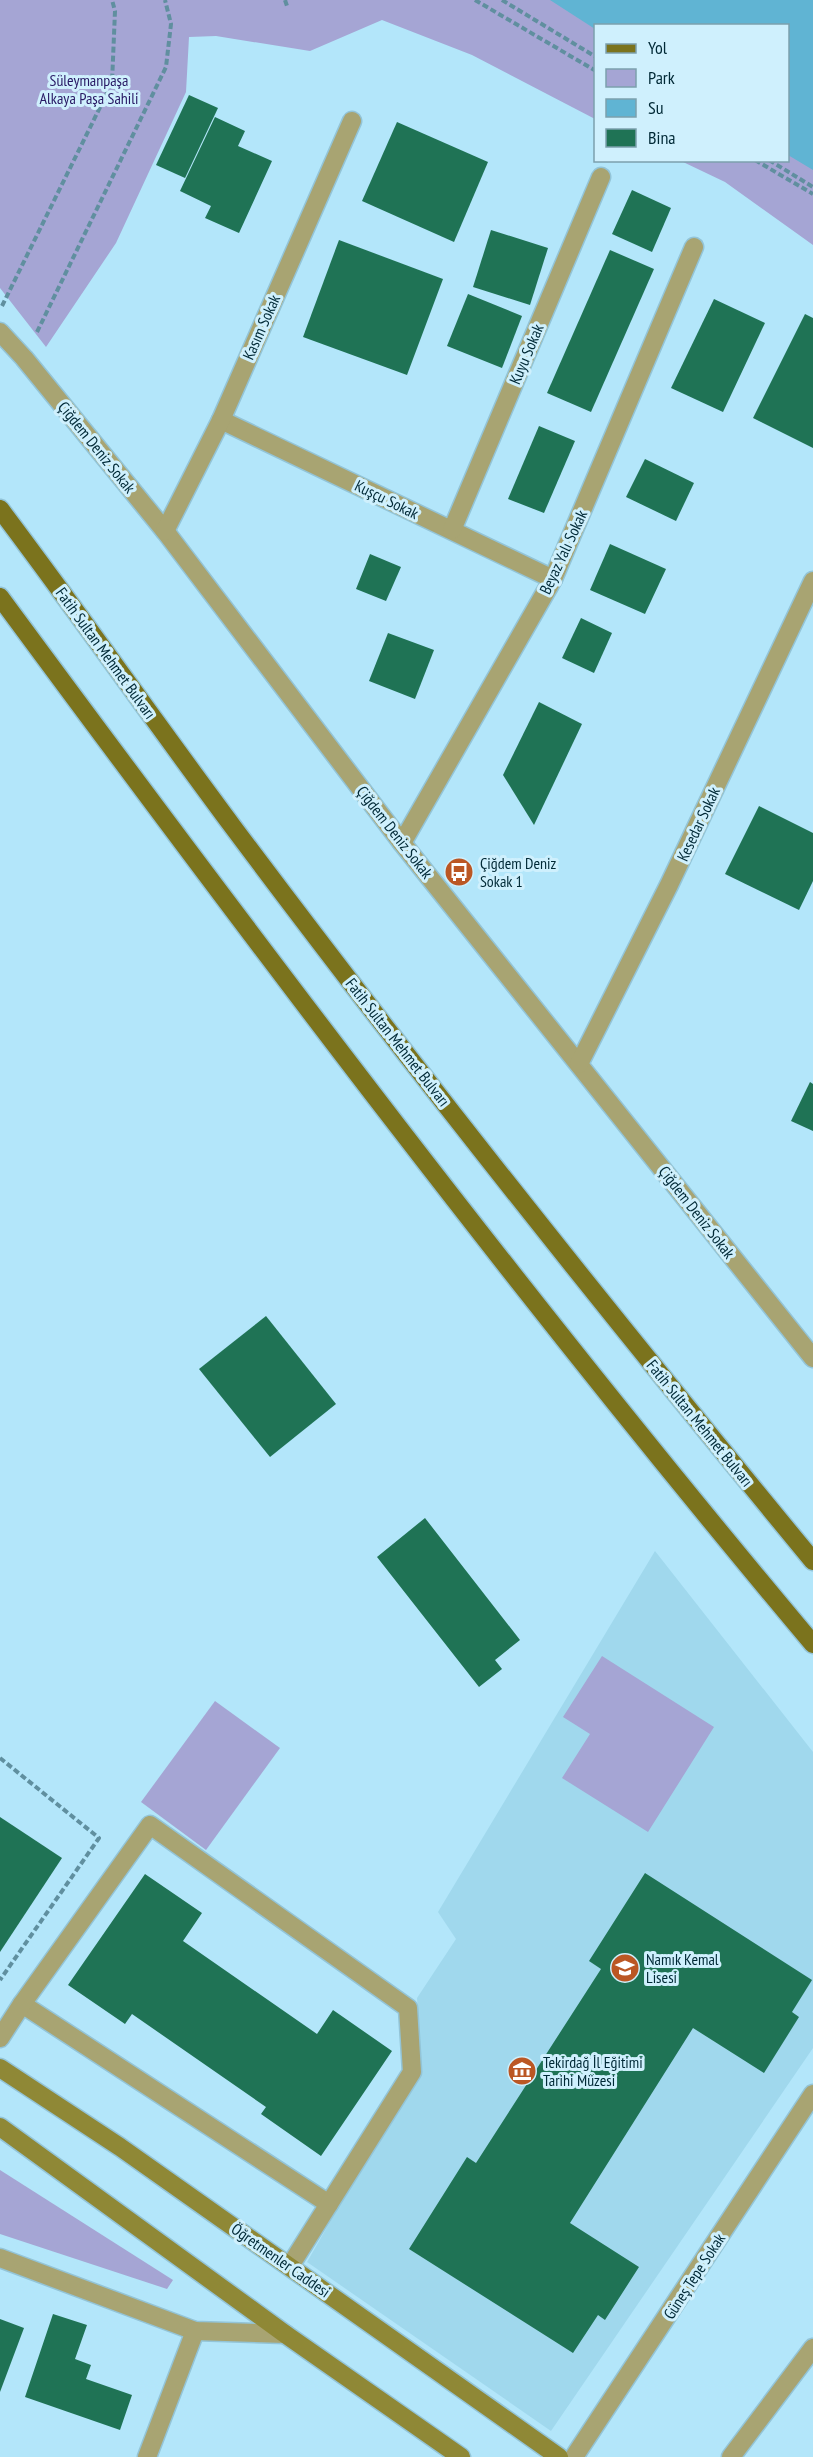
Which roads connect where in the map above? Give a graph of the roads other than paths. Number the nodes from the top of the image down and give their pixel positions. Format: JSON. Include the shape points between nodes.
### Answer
{"nodes":[{"id":1,"x":352,"y":121,"type":"dead end"},
{"id":2,"x":601,"y":177,"type":"dead end"},
{"id":3,"x":694,"y":247,"type":"dead end"},
{"id":4,"x":0,"y":332,"type":"edge"},
{"id":5,"x":220,"y":420,"type":"junction"},
{"id":6,"x":0,"y":509,"type":"edge"},
{"id":7,"x":452,"y":530,"type":"junction"},
{"id":8,"x":165,"y":531,"type":"junction"},
{"id":9,"x":553,"y":579,"type":"junction"},
{"id":10,"x":813,"y":581,"type":"edge"},
{"id":11,"x":0,"y":597,"type":"edge"},
{"id":12,"x":402,"y":843,"type":"junction"},
{"id":13,"x":579,"y":1064,"type":"junction"},
{"id":14,"x":813,"y":1358,"type":"edge"},
{"id":15,"x":813,"y":1561,"type":"edge"},
{"id":16,"x":813,"y":1644,"type":"edge"},
{"id":17,"x":22,"y":2004,"type":"junction"},
{"id":18,"x":0,"y":2038,"type":"edge"},
{"id":19,"x":0,"y":2068,"type":"edge"},
{"id":20,"x":813,"y":2094,"type":"edge"},
{"id":21,"x":0,"y":2127,"type":"edge"},
{"id":22,"x":329,"y":2204,"type":"junction"},
{"id":23,"x":0,"y":2258,"type":"edge"},
{"id":24,"x":290,"y":2266,"type":"junction"},
{"id":25,"x":195,"y":2331,"type":"junction"},
{"id":26,"x":285,"y":2334,"type":"junction"},
{"id":27,"x":813,"y":2348,"type":"edge"},
{"id":28,"x":147,"y":2457,"type":"edge"},
{"id":29,"x":461,"y":2457,"type":"edge"},
{"id":30,"x":559,"y":2457,"type":"edge"},
{"id":31,"x":574,"y":2457,"type":"edge"},
{"id":32,"x":731,"y":2457,"type":"edge"}],
"edges":[{"from":1,"to":5,"type":"street","name":"Kasım Sokak"},
{"from":2,"to":7,"type":"street","name":"Kuyu Sokak"},
{"from":3,"to":9,"type":"street","name":"Beyaz Yalı Sokak"},
{"from":4,"to":8,"type":"street","name":"Çiğdem Deniz Sokak"},
{"from":5,"to":7,"type":"street","name":"Kuşçu Sokak"},
{"from":5,"to":8,"type":"street","name":"Kasım Sokak"},
{"from":6,"to":15,"type":"main road","name":"Fatih Sultan Mehmet Bulvarı","via":[[233,827],[410,1058],[668,1385]]},
{"from":7,"to":9,"type":"street","name":"Kuşçu Sokak"},
{"from":8,"to":12,"type":"street","name":"Çiğdem Deniz Sokak"},
{"from":9,"to":12,"type":"street","name":"Beyaz Yalı Sokak"},
{"from":10,"to":13,"type":"street","name":"Kesedar Sokak","via":[[674,875]]},
{"from":11,"to":16,"type":"main road","via":[[219,894],[552,1326]]},
{"from":12,"to":13,"type":"street","name":"Çiğdem Deniz Sokak"},
{"from":13,"to":14,"type":"street","name":"Çiğdem Deniz Sokak"},
{"from":17,"to":18,"type":"street"},
{"from":17,"to":22,"type":"street"},
{"from":17,"to":22,"type":"street","via":[[150,1825],[408,2008],[412,2072]]},
{"from":19,"to":24,"type":"main road","name":"Öğretmenler Caddesi"},
{"from":20,"to":31,"type":"street","name":"Güneş Tepe Sokak"},
{"from":21,"to":26,"type":"main road"},
{"from":22,"to":24,"type":"street"},
{"from":23,"to":25,"type":"street"},
{"from":24,"to":30,"type":"main road","name":"Öğretmenler Caddesi"},
{"from":25,"to":26,"type":"street"},
{"from":25,"to":28,"type":"street"},
{"from":26,"to":29,"type":"main road"},
{"from":27,"to":32,"type":"street"}]}
